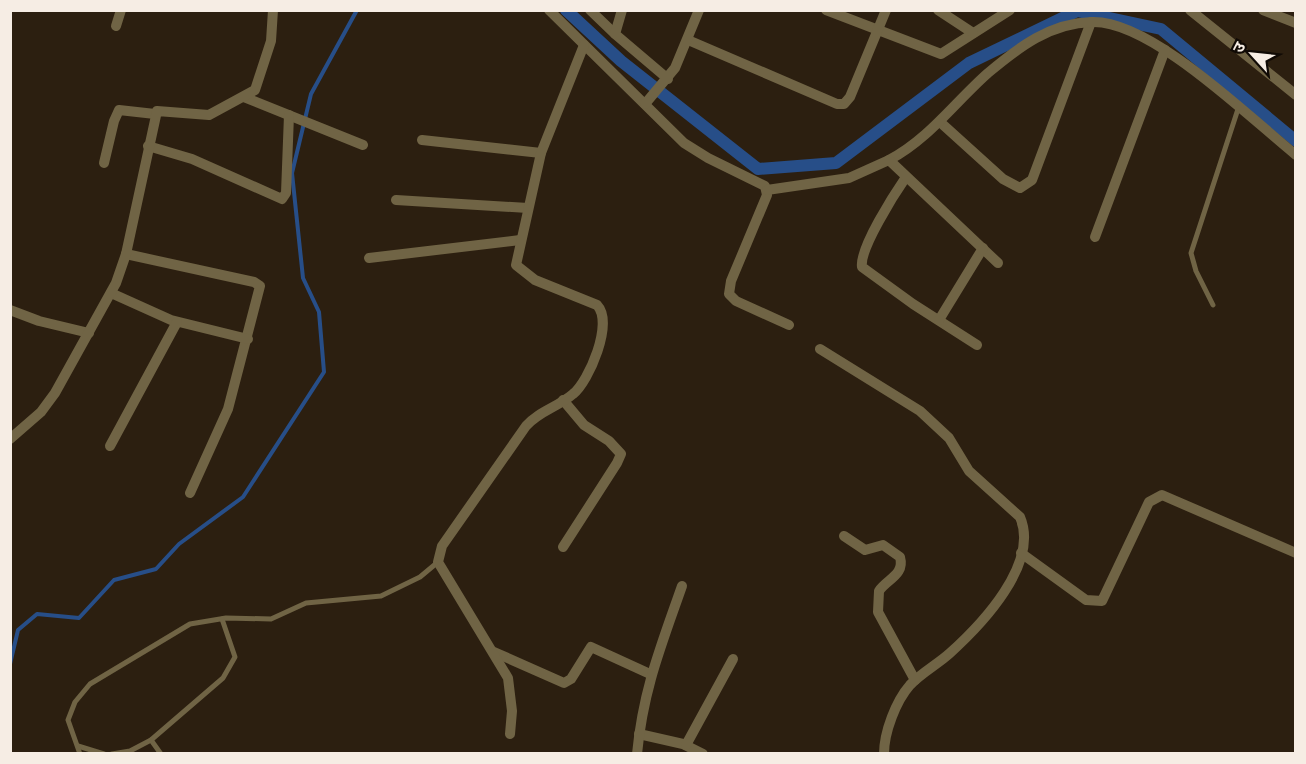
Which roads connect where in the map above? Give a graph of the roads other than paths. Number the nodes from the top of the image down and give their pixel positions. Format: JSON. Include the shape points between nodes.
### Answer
{"nodes":[{"id":1,"x":121,"y":10,"type":"edge"},
{"id":2,"x":273,"y":10,"type":"edge"},
{"id":3,"x":549,"y":10,"type":"edge"},
{"id":4,"x":590,"y":10,"type":"edge"},
{"id":5,"x":699,"y":10,"type":"edge"},
{"id":6,"x":826,"y":10,"type":"edge"},
{"id":7,"x":886,"y":10,"type":"edge"},
{"id":8,"x":938,"y":10,"type":"edge"},
{"id":9,"x":1010,"y":10,"type":"edge"},
{"id":10,"x":1190,"y":10,"type":"edge"},
{"id":11,"x":1263,"y":10,"type":"edge"},
{"id":12,"x":617,"y":13,"type":"edge"},
{"id":13,"x":1091,"y":22,"type":"junction"},
{"id":14,"x":1296,"y":23,"type":"edge"},
{"id":15,"x":116,"y":26,"type":"dead end"},
{"id":16,"x":879,"y":32,"type":"junction"},
{"id":17,"x":973,"y":33,"type":"junction"},
{"id":18,"x":615,"y":34,"type":"junction"},
{"id":19,"x":688,"y":40,"type":"junction"},
{"id":20,"x":585,"y":45,"type":"junction"},
{"id":21,"x":1165,"y":50,"type":"junction"},
{"id":22,"x":666,"y":82,"type":"junction"},
{"id":23,"x":1296,"y":95,"type":"edge"},
{"id":24,"x":244,"y":97,"type":"junction"},
{"id":25,"x":649,"y":101,"type":"junction"},
{"id":26,"x":1238,"y":109,"type":"junction"},
{"id":27,"x":154,"y":114,"type":"junction"},
{"id":28,"x":293,"y":116,"type":"junction"},
{"id":29,"x":940,"y":122,"type":"junction"},
{"id":30,"x":422,"y":140,"type":"dead end"},
{"id":31,"x":363,"y":145,"type":"dead end"},
{"id":32,"x":148,"y":146,"type":"junction"},
{"id":33,"x":541,"y":153,"type":"junction"},
{"id":34,"x":1296,"y":155,"type":"edge"},
{"id":35,"x":889,"y":160,"type":"junction"},
{"id":36,"x":104,"y":163,"type":"dead end"},
{"id":37,"x":906,"y":177,"type":"junction"},
{"id":38,"x":767,"y":190,"type":"junction"},
{"id":39,"x":396,"y":200,"type":"dead end"},
{"id":40,"x":528,"y":208,"type":"junction"},
{"id":41,"x":1095,"y":237,"type":"dead end"},
{"id":42,"x":520,"y":240,"type":"junction"},
{"id":43,"x":983,"y":248,"type":"junction"},
{"id":44,"x":126,"y":254,"type":"junction"},
{"id":45,"x":369,"y":258,"type":"dead end"},
{"id":46,"x":998,"y":263,"type":"dead end"},
{"id":47,"x":111,"y":293,"type":"junction"},
{"id":48,"x":1213,"y":305,"type":"dead end"},
{"id":49,"x":10,"y":310,"type":"edge"},
{"id":50,"x":939,"y":320,"type":"junction"},
{"id":51,"x":177,"y":322,"type":"junction"},
{"id":52,"x":789,"y":325,"type":"dead end"},
{"id":53,"x":89,"y":333,"type":"junction"},
{"id":54,"x":248,"y":339,"type":"junction"},
{"id":55,"x":977,"y":345,"type":"dead end"},
{"id":56,"x":820,"y":349,"type":"dead end"},
{"id":57,"x":563,"y":400,"type":"junction"},
{"id":58,"x":10,"y":439,"type":"edge"},
{"id":59,"x":110,"y":446,"type":"dead end"},
{"id":60,"x":190,"y":493,"type":"dead end"},
{"id":61,"x":844,"y":536,"type":"dead end"},
{"id":62,"x":563,"y":548,"type":"dead end"},
{"id":63,"x":1021,"y":553,"type":"junction"},
{"id":64,"x":1296,"y":553,"type":"edge"},
{"id":65,"x":438,"y":562,"type":"junction"},
{"id":66,"x":682,"y":586,"type":"dead end"},
{"id":67,"x":222,"y":619,"type":"junction"},
{"id":68,"x":493,"y":652,"type":"junction"},
{"id":69,"x":733,"y":659,"type":"dead end"},
{"id":70,"x":650,"y":674,"type":"junction"},
{"id":71,"x":915,"y":680,"type":"junction"},
{"id":72,"x":510,"y":734,"type":"dead end"},
{"id":73,"x":639,"y":734,"type":"junction"},
{"id":74,"x":151,"y":740,"type":"junction"},
{"id":75,"x":686,"y":745,"type":"junction"},
{"id":76,"x":78,"y":746,"type":"junction"},
{"id":77,"x":80,"y":753,"type":"edge"},
{"id":78,"x":105,"y":753,"type":"edge"},
{"id":79,"x":112,"y":753,"type":"edge"},
{"id":80,"x":161,"y":753,"type":"edge"},
{"id":81,"x":638,"y":753,"type":"edge"},
{"id":82,"x":703,"y":753,"type":"edge"},
{"id":83,"x":884,"y":753,"type":"edge"}],
"edges":[{"from":1,"to":15,"type":"street"},
{"from":2,"to":24,"type":"street","via":[[271,41],[258,84]]},
{"from":3,"to":20,"type":"street"},
{"from":4,"to":18,"type":"street"},
{"from":5,"to":19,"type":"street"},
{"from":6,"to":16,"type":"street"},
{"from":7,"to":16,"type":"street"},
{"from":8,"to":17,"type":"street"},
{"from":9,"to":17,"type":"street"},
{"from":10,"to":23,"type":"street"},
{"from":11,"to":14,"type":"street"},
{"from":12,"to":18,"type":"street"},
{"from":13,"to":21,"type":"street","via":[[1139,35]]},
{"from":13,"to":29,"type":"street","via":[[1050,31],[1019,48]]},
{"from":13,"to":29,"type":"street","via":[[1027,186],[1020,188],[1003,179]]},
{"from":16,"to":17,"type":"street","via":[[941,54]]},
{"from":16,"to":19,"type":"street","via":[[844,104]]},
{"from":18,"to":22,"type":"street"},
{"from":19,"to":22,"type":"street"},
{"from":20,"to":25,"type":"street"},
{"from":20,"to":33,"type":"street"},
{"from":21,"to":26,"type":"street"},
{"from":21,"to":41,"type":"street"},
{"from":22,"to":25,"type":"street"},
{"from":24,"to":27,"type":"street","via":[[209,115],[160,110]]},
{"from":24,"to":28,"type":"street"},
{"from":25,"to":38,"type":"street","via":[[684,143],[762,183]]},
{"from":26,"to":34,"type":"street"},
{"from":26,"to":48,"type":"lane","via":[[1191,254]]},
{"from":27,"to":32,"type":"street"},
{"from":27,"to":36,"type":"street","via":[[119,110]]},
{"from":28,"to":31,"type":"street"},
{"from":28,"to":32,"type":"street","via":[[286,193],[282,199],[192,159]]},
{"from":29,"to":35,"type":"street"},
{"from":30,"to":33,"type":"street"},
{"from":32,"to":44,"type":"street"},
{"from":33,"to":40,"type":"street"},
{"from":35,"to":37,"type":"street"},
{"from":35,"to":38,"type":"street","via":[[849,178]]},
{"from":37,"to":43,"type":"street"},
{"from":37,"to":50,"type":"street","via":[[862,257],[862,267]]},
{"from":38,"to":52,"type":"street","via":[[729,294],[736,301]]},
{"from":39,"to":40,"type":"street"},
{"from":40,"to":42,"type":"street"},
{"from":42,"to":45,"type":"street"},
{"from":42,"to":57,"type":"street","via":[[516,256],[519,269],[536,280],[593,302],[603,314],[600,343],[583,382]]},
{"from":43,"to":46,"type":"street"},
{"from":43,"to":50,"type":"street"},
{"from":44,"to":47,"type":"street"},
{"from":44,"to":54,"type":"street","via":[[257,284],[261,290]]},
{"from":47,"to":51,"type":"street"},
{"from":47,"to":53,"type":"street"},
{"from":49,"to":53,"type":"street"},
{"from":50,"to":55,"type":"street"},
{"from":51,"to":54,"type":"street"},
{"from":51,"to":59,"type":"street"},
{"from":53,"to":58,"type":"street","via":[[48,404]]},
{"from":54,"to":60,"type":"street","via":[[228,409]]},
{"from":56,"to":63,"type":"street","via":[[920,411],[942,430],[969,471],[1020,517],[1024,536]]},
{"from":57,"to":62,"type":"street","via":[[584,424],[615,445],[621,454]]},
{"from":57,"to":65,"type":"street","via":[[526,426],[442,546]]},
{"from":61,"to":71,"type":"street","via":[[866,550],[883,545],[900,557],[898,573],[879,591],[878,612]]},
{"from":63,"to":64,"type":"street","via":[[1091,603],[1102,601],[1149,501],[1162,495]]},
{"from":63,"to":71,"type":"street","via":[[1014,575],[986,618]]},
{"from":65,"to":67,"type":"lane","via":[[420,577],[381,596],[306,603],[271,619]]},
{"from":65,"to":68,"type":"street"},
{"from":66,"to":70,"type":"street"},
{"from":67,"to":74,"type":"lane","via":[[234,651],[232,665],[223,678]]},
{"from":67,"to":76,"type":"lane","via":[[178,629],[90,684],[69,715],[69,726]]},
{"from":68,"to":70,"type":"street","via":[[564,683],[571,679],[591,647]]},
{"from":68,"to":72,"type":"street","via":[[510,686]]},
{"from":69,"to":75,"type":"street"},
{"from":70,"to":73,"type":"street"},
{"from":71,"to":83,"type":"street","via":[[889,726]]},
{"from":73,"to":75,"type":"street"},
{"from":73,"to":81,"type":"street"},
{"from":74,"to":79,"type":"lane","via":[[130,751]]},
{"from":74,"to":80,"type":"lane"},
{"from":75,"to":82,"type":"street"},
{"from":76,"to":77,"type":"lane"},
{"from":76,"to":78,"type":"lane"}]}
